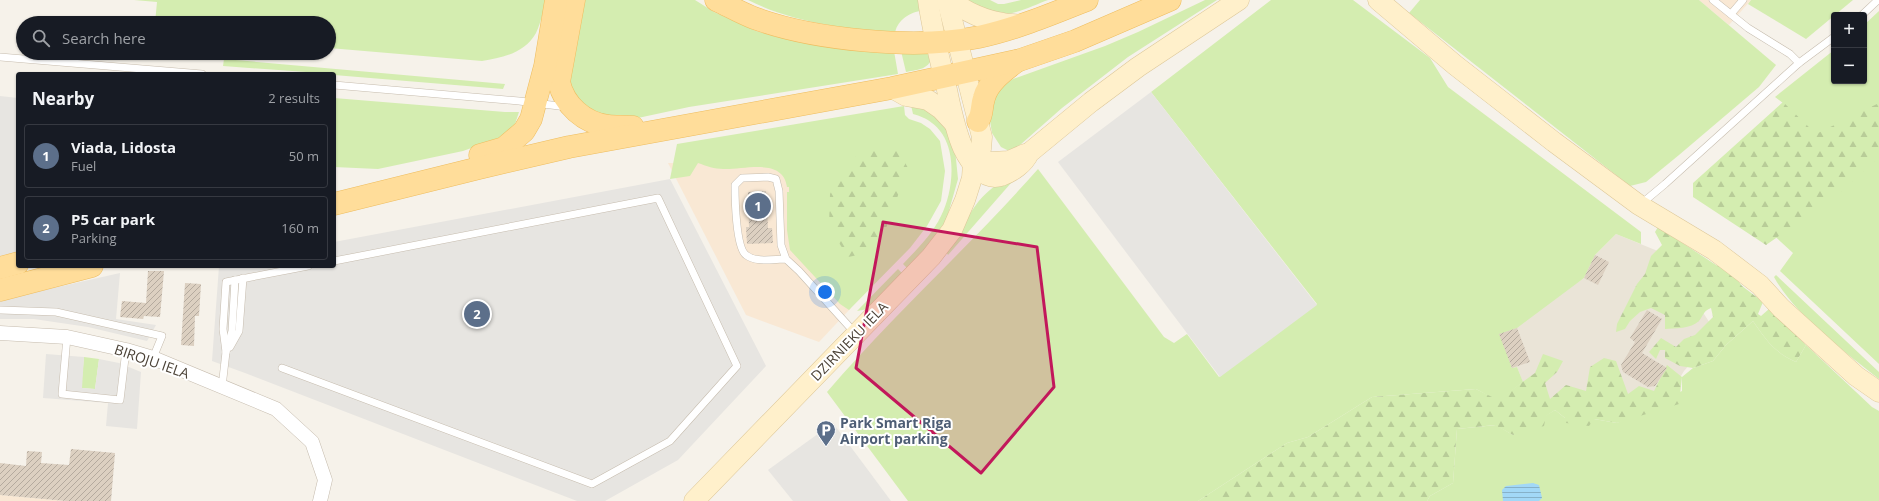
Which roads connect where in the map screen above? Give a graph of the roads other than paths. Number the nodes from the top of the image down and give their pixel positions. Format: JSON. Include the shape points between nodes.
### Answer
{"nodes":[{"id":1,"x":556,"y":0,"type":"edge"},
{"id":2,"x":574,"y":0,"type":"edge"},
{"id":3,"x":716,"y":0,"type":"edge"},
{"id":4,"x":928,"y":0,"type":"edge"},
{"id":5,"x":947,"y":0,"type":"edge"},
{"id":6,"x":952,"y":0,"type":"edge"},
{"id":7,"x":1087,"y":0,"type":"edge"},
{"id":8,"x":1170,"y":0,"type":"edge"},
{"id":9,"x":1239,"y":0,"type":"edge"},
{"id":10,"x":1378,"y":0,"type":"edge"},
{"id":11,"x":1714,"y":0,"type":"edge"},
{"id":12,"x":1743,"y":0,"type":"edge"},
{"id":13,"x":1878,"y":0,"type":"edge"},
{"id":14,"x":1865,"y":12,"type":"edge"},
{"id":15,"x":1731,"y":14,"type":"junction"},
{"id":16,"x":1021,"y":25,"type":"junction"},
{"id":17,"x":1831,"y":39,"type":"edge"},
{"id":18,"x":957,"y":41,"type":"junction"},
{"id":19,"x":936,"y":42,"type":"junction"},
{"id":20,"x":0,"y":57,"type":"edge"},
{"id":21,"x":16,"y":58,"type":"edge"},
{"id":22,"x":38,"y":60,"type":"edge"},
{"id":23,"x":1020,"y":60,"type":"junction"},
{"id":24,"x":1799,"y":63,"type":"junction"},
{"id":25,"x":182,"y":72,"type":"edge"},
{"id":26,"x":964,"y":72,"type":"junction"},
{"id":27,"x":943,"y":76,"type":"junction"},
{"id":28,"x":336,"y":85,"type":"edge"},
{"id":29,"x":892,"y":88,"type":"junction"},
{"id":30,"x":549,"y":92,"type":"junction"},
{"id":31,"x":572,"y":108,"type":"junction"},
{"id":32,"x":978,"y":122,"type":"junction"},
{"id":33,"x":954,"y":123,"type":"junction"},
{"id":34,"x":666,"y":129,"type":"junction"},
{"id":35,"x":973,"y":163,"type":"junction"},
{"id":36,"x":336,"y":203,"type":"edge"},
{"id":37,"x":1639,"y":205,"type":"junction"},
{"id":38,"x":786,"y":259,"type":"junction"},
{"id":39,"x":336,"y":261,"type":"edge"},
{"id":40,"x":16,"y":264,"type":"edge"},
{"id":41,"x":0,"y":268,"type":"edge"},
{"id":42,"x":87,"y":268,"type":"edge"},
{"id":43,"x":297,"y":268,"type":"edge"},
{"id":44,"x":243,"y":278,"type":"junction"},
{"id":45,"x":235,"y":280,"type":"junction"},
{"id":46,"x":0,"y":300,"type":"edge"},
{"id":47,"x":0,"y":332,"type":"edge"},
{"id":48,"x":856,"y":334,"type":"junction"},
{"id":49,"x":67,"y":337,"type":"junction"},
{"id":50,"x":126,"y":350,"type":"junction"},
{"id":51,"x":226,"y":352,"type":"junction"},
{"id":52,"x":153,"y":358,"type":"junction"},
{"id":53,"x":282,"y":368,"type":"dead end"},
{"id":54,"x":222,"y":387,"type":"junction"},
{"id":55,"x":1879,"y":392,"type":"edge"},
{"id":56,"x":320,"y":501,"type":"edge"},
{"id":57,"x":694,"y":501,"type":"edge"}],
"edges":[{"from":1,"to":30,"type":"main road","via":[[545,66]]},
{"from":2,"to":30,"type":"main road"},
{"from":3,"to":19,"type":"main road","via":[[754,18],[785,27],[898,43]]},
{"from":4,"to":19,"type":"street"},
{"from":5,"to":18,"type":"street","name":"DZIRNIEKU IELA"},
{"from":6,"to":16,"type":"street","via":[[976,16],[1004,24]]},
{"from":7,"to":16,"type":"main road"},
{"from":8,"to":23,"type":"main road","via":[[1075,41]]},
{"from":9,"to":35,"type":"street","via":[[1132,72],[1029,153],[1021,154],[1009,161]]},
{"from":10,"to":37,"type":"street","via":[[1455,65]]},
{"from":11,"to":15,"type":"lane"},
{"from":12,"to":15,"type":"lane"},
{"from":13,"to":14,"type":"lane"},
{"from":15,"to":24,"type":"lane","via":[[1748,28],[1790,54]]},
{"from":16,"to":18,"type":"main road"},
{"from":17,"to":24,"type":"lane"},
{"from":18,"to":19,"type":"main road"},
{"from":18,"to":26,"type":"street","name":"DZIRNIEKU IELA"},
{"from":19,"to":27,"type":"street"},
{"from":20,"to":21,"type":"lane"},
{"from":22,"to":25,"type":"lane"},
{"from":23,"to":26,"type":"main road"},
{"from":23,"to":32,"type":"main road","via":[[1003,72],[988,88]]},
{"from":24,"to":37,"type":"lane"},
{"from":26,"to":27,"type":"main road"},
{"from":26,"to":32,"type":"street","name":"DZIRNIEKU IELA"},
{"from":27,"to":29,"type":"main road"},
{"from":27,"to":33,"type":"street"},
{"from":28,"to":30,"type":"lane"},
{"from":29,"to":33,"type":"street","via":[[906,96],[928,100]]},
{"from":29,"to":34,"type":"main road"},
{"from":30,"to":31,"type":"lane"},
{"from":30,"to":31,"type":"main road","via":[[561,91]]},
{"from":30,"to":36,"type":"main road","via":[[524,131],[504,148],[448,165],[368,184]]},
{"from":31,"to":34,"type":"main road","via":[[589,120],[607,126]]},
{"from":32,"to":35,"type":"street","name":"DZIRNIEKU IELA","via":[[982,137],[980,149]]},
{"from":33,"to":35,"type":"street","via":[[963,148]]},
{"from":34,"to":36,"type":"main road","via":[[486,166]]},
{"from":35,"to":48,"type":"street","name":"DZIRNIEKU IELA","via":[[972,178],[952,230],[931,257]]},
{"from":37,"to":55,"type":"street","via":[[1714,250],[1760,285],[1787,314],[1856,376]]},
{"from":38,"to":38,"type":"lane","via":[[781,245],[779,191],[776,179],[742,178],[735,185],[739,247],[746,256],[759,260]]},
{"from":38,"to":48,"type":"lane"},
{"from":39,"to":53,"type":"lane","via":[[658,198],[737,366],[670,441],[592,484]]},
{"from":40,"to":41,"type":"main road"},
{"from":42,"to":46,"type":"main road"},
{"from":43,"to":44,"type":"lane"},
{"from":44,"to":45,"type":"lane"},
{"from":44,"to":51,"type":"lane","via":[[239,331]]},
{"from":45,"to":51,"type":"lane","via":[[232,331]]},
{"from":45,"to":51,"type":"lane","via":[[226,282],[223,330]]},
{"from":46,"to":52,"type":"lane","via":[[162,336]]},
{"from":47,"to":49,"type":"street","name":"BIROJU IELA"},
{"from":48,"to":57,"type":"street","name":"DZIRNIEKU IELA"},
{"from":49,"to":50,"type":"street","name":"BIROJU IELA"},
{"from":49,"to":50,"type":"lane","via":[[62,394],[120,400]]},
{"from":50,"to":52,"type":"street","name":"BIROJU IELA"},
{"from":51,"to":54,"type":"lane"},
{"from":52,"to":54,"type":"street","name":"BIROJU IELA"},
{"from":54,"to":56,"type":"street","name":"BIROJU IELA","via":[[276,409],[312,442],[325,480]]}]}
